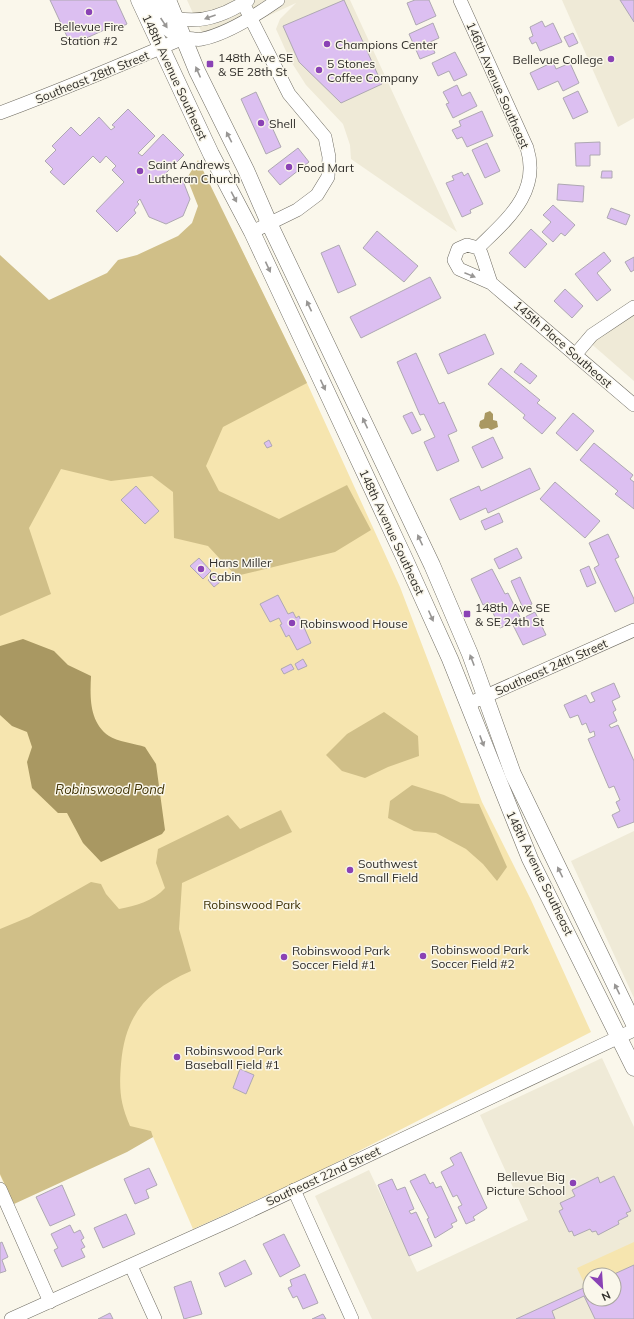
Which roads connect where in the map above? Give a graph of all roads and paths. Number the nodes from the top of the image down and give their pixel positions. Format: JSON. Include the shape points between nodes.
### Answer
{"nodes":[{"id":1,"x":139,"y":0,"type":"edge"},
{"id":2,"x":152,"y":0,"type":"edge"},
{"id":3,"x":168,"y":0,"type":"edge"},
{"id":4,"x":278,"y":0,"type":"edge"},
{"id":5,"x":460,"y":0,"type":"edge"},
{"id":6,"x":245,"y":2,"type":"edge"},
{"id":7,"x":176,"y":18,"type":"junction"},
{"id":8,"x":250,"y":19,"type":"junction"},
{"id":9,"x":184,"y":38,"type":"junction"},
{"id":10,"x":161,"y":48,"type":"junction"},
{"id":11,"x":0,"y":113,"type":"edge"},
{"id":12,"x":269,"y":223,"type":"junction"},
{"id":13,"x":252,"y":232,"type":"junction"},
{"id":14,"x":478,"y":248,"type":"junction"},
{"id":15,"x":491,"y":283,"type":"junction"},
{"id":16,"x":634,"y":307,"type":"edge"},
{"id":17,"x":575,"y":355,"type":"junction"},
{"id":18,"x":634,"y":405,"type":"edge"},
{"id":19,"x":634,"y":630,"type":"edge"},
{"id":20,"x":486,"y":696,"type":"junction"},
{"id":21,"x":468,"y":704,"type":"junction"},
{"id":22,"x":634,"y":1024,"type":"edge"},
{"id":23,"x":634,"y":1030,"type":"edge"},
{"id":24,"x":619,"y":1037,"type":"junction"},
{"id":25,"x":634,"y":1068,"type":"edge"},
{"id":26,"x":0,"y":1189,"type":"edge"},
{"id":27,"x":294,"y":1190,"type":"junction"},
{"id":28,"x":131,"y":1266,"type":"junction"},
{"id":29,"x":50,"y":1302,"type":"junction"},
{"id":30,"x":11,"y":1319,"type":"edge"},
{"id":31,"x":155,"y":1319,"type":"edge"},
{"id":32,"x":352,"y":1319,"type":"edge"}],
"edges":[{"from":1,"to":10,"type":"main road","name":"148th Avenue Southeast"},
{"from":2,"to":9,"type":"main road","name":"148th Avenue Southeast","one_way":true,"via":[[170,31]]},
{"from":3,"to":7,"type":"main road","name":"148th Avenue Southeast"},
{"from":4,"to":8,"type":"street","name":"Southeast 28th Street"},
{"from":5,"to":14,"type":"street","name":"146th Avenue Southeast","via":[[531,161],[531,172],[524,196],[515,210]]},
{"from":6,"to":7,"type":"street","one_way":true,"via":[[207,19],[195,21]]},
{"from":6,"to":8,"type":"street"},
{"from":7,"to":9,"type":"main road","name":"148th Avenue Southeast"},
{"from":8,"to":9,"type":"street","name":"Southeast 28th Street","via":[[202,40]]},
{"from":8,"to":12,"type":"street","via":[[289,94],[325,137],[329,157],[328,177],[317,195],[307,204]]},
{"from":9,"to":10,"type":"street","name":"Southeast 28th Street"},
{"from":12,"to":9,"type":"main road","name":"148th Avenue Southeast","one_way":true},
{"from":10,"to":11,"type":"street","name":"Southeast 28th Street"},
{"from":10,"to":13,"type":"main road","name":"148th Avenue Southeast","one_way":true,"via":[[211,154]]},
{"from":12,"to":13,"type":"street"},
{"from":20,"to":12,"type":"main road","name":"148th Avenue Southeast","one_way":true,"via":[[432,565]]},
{"from":13,"to":21,"type":"main road","name":"148th Avenue Southeast","one_way":true,"via":[[403,555]]},
{"from":14,"to":15,"type":"street"},
{"from":14,"to":15,"type":"street","one_way":true,"via":[[462,246],[455,254],[455,265],[464,272]]},
{"from":15,"to":17,"type":"street","name":"145th Place Southeast"},
{"from":16,"to":17,"type":"street","via":[[592,335]]},
{"from":17,"to":18,"type":"street","name":"145th Place Southeast"},
{"from":19,"to":20,"type":"street","name":"Southeast 24th Street"},
{"from":20,"to":21,"type":"street","name":"Southeast 24th Street"},
{"from":22,"to":20,"type":"main road","name":"148th Avenue Southeast","one_way":true,"via":[[513,774]]},
{"from":21,"to":24,"type":"main road","name":"148th Avenue Southeast","one_way":true,"via":[[530,859]]},
{"from":23,"to":24,"type":"street","name":"Southeast 22nd Street"},
{"from":24,"to":25,"type":"main road","name":"148th Avenue Southeast"},
{"from":24,"to":27,"type":"street","name":"Southeast 22nd Street"},
{"from":26,"to":29,"type":"street"},
{"from":27,"to":28,"type":"street","name":"Southeast 22nd Street"},
{"from":27,"to":32,"type":"street"},
{"from":28,"to":29,"type":"street","name":"Southeast 22nd Street"},
{"from":28,"to":31,"type":"street"},
{"from":29,"to":30,"type":"street","name":"Southeast 22nd Street"}]}
